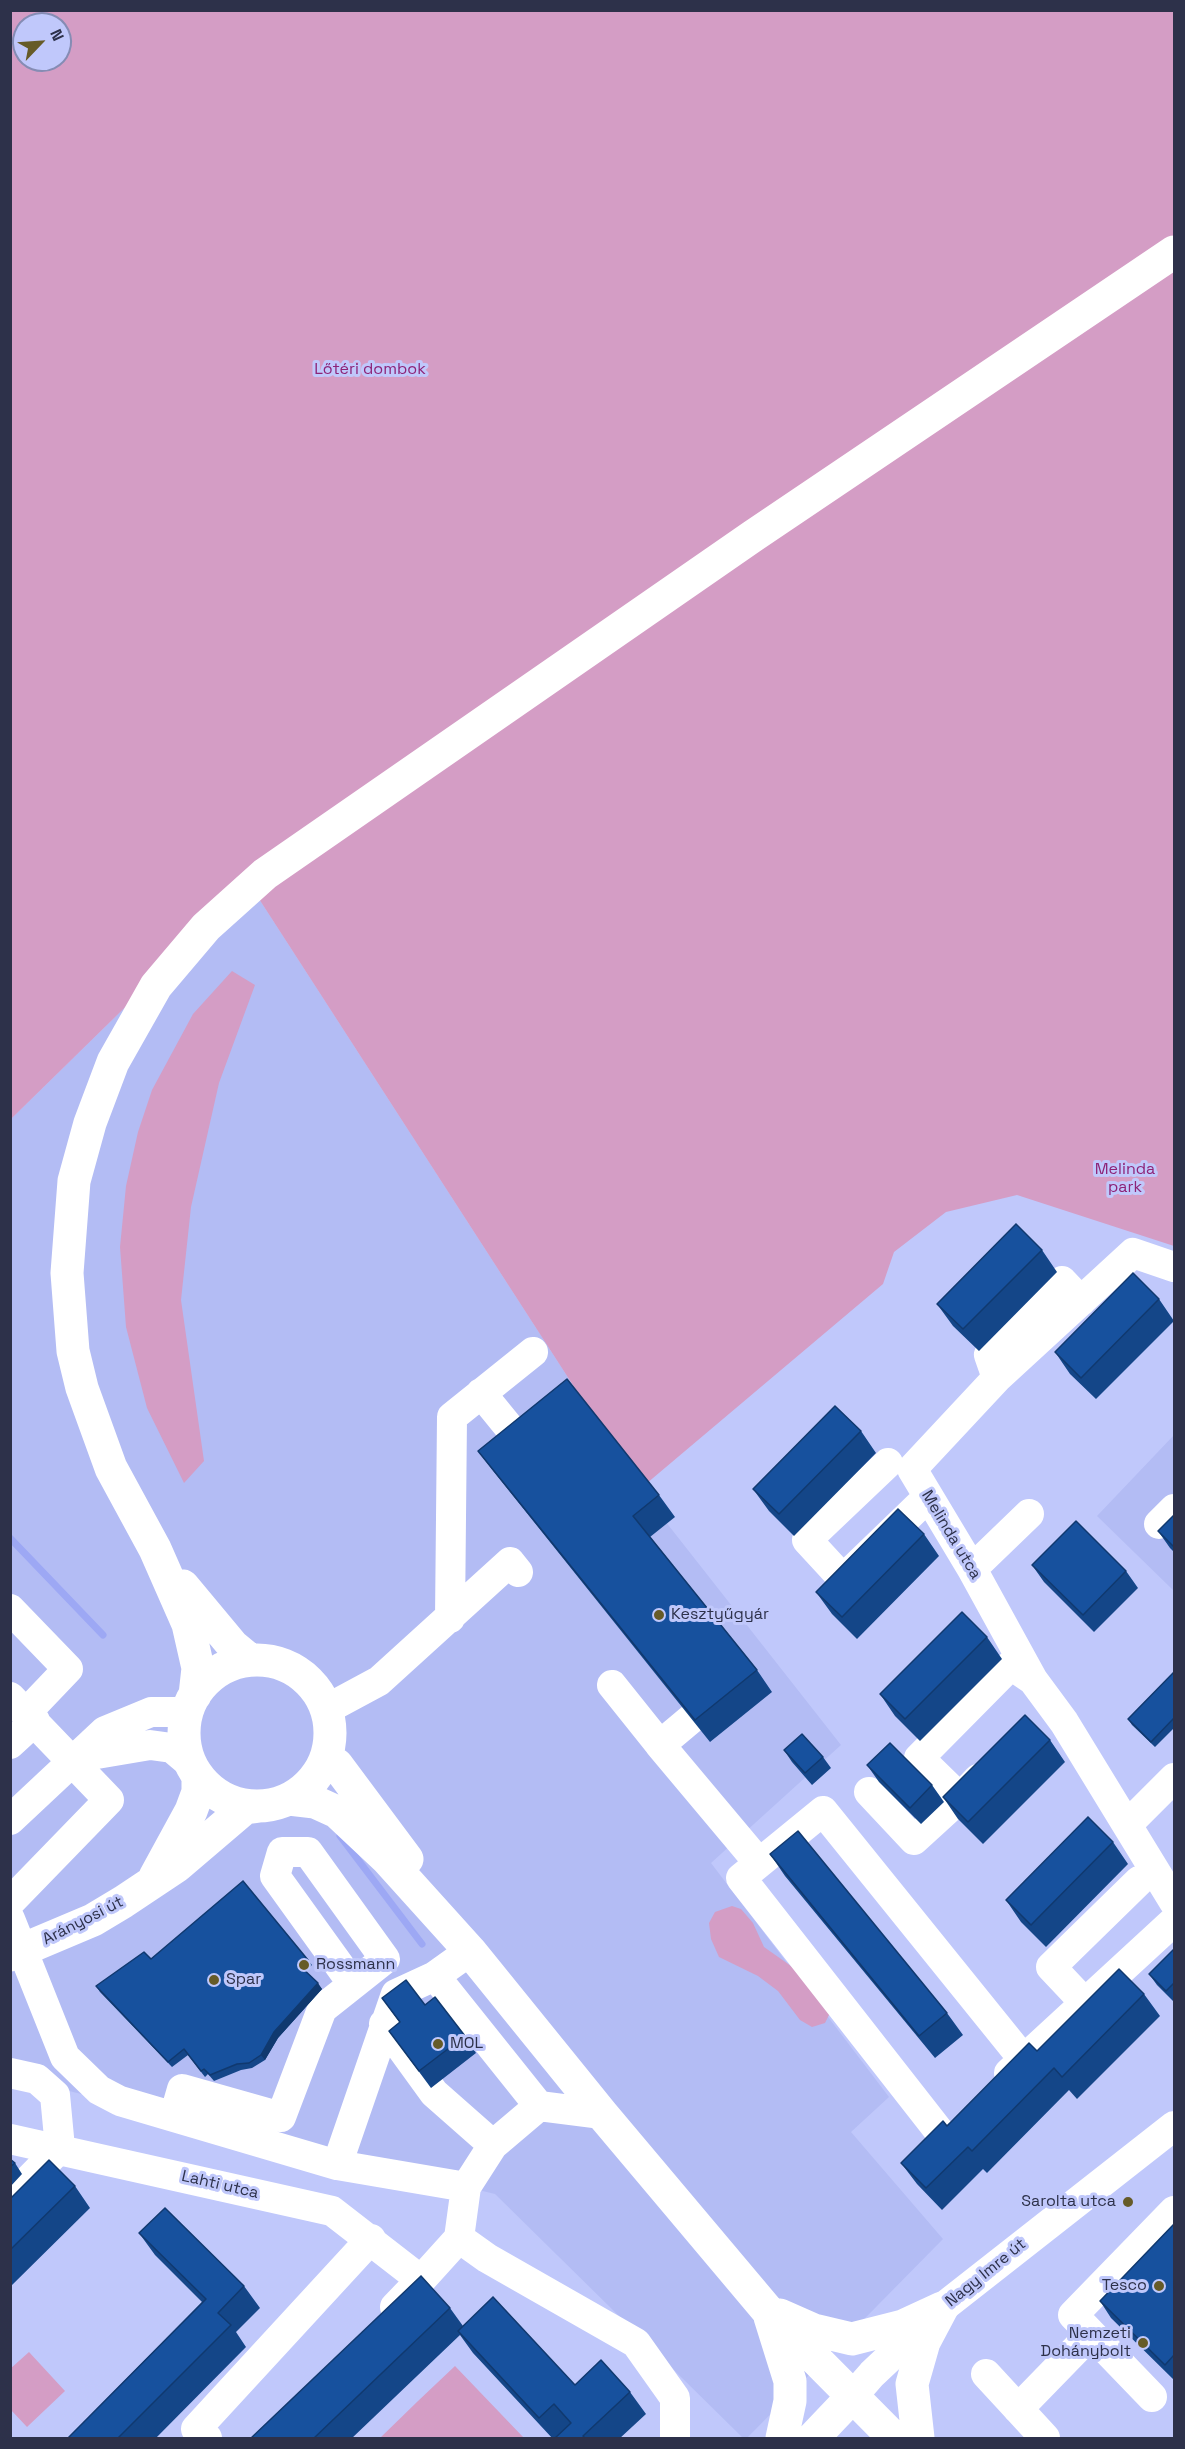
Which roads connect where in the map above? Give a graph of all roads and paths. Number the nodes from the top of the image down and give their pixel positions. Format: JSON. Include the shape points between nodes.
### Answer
{"nodes":[{"id":1,"x":1174,"y":252,"type":"edge"},
{"id":2,"x":1174,"y":1267,"type":"edge"},
{"id":3,"x":533,"y":1352,"type":"dead end"},
{"id":4,"x":481,"y":1394,"type":"junction"},
{"id":5,"x":525,"y":1447,"type":"edge"},
{"id":6,"x":888,"y":1462,"type":"dead end"},
{"id":7,"x":928,"y":1497,"type":"junction"},
{"id":8,"x":1029,"y":1514,"type":"dead end"},
{"id":9,"x":155,"y":1549,"type":"junction"},
{"id":10,"x":972,"y":1569,"type":"junction"},
{"id":11,"x":518,"y":1572,"type":"dead end"},
{"id":12,"x":10,"y":1610,"type":"edge"},
{"id":13,"x":450,"y":1618,"type":"junction"},
{"id":14,"x":250,"y":1660,"type":"junction"},
{"id":15,"x":1033,"y":1680,"type":"junction"},
{"id":16,"x":612,"y":1685,"type":"dead end"},
{"id":17,"x":191,"y":1703,"type":"junction"},
{"id":18,"x":327,"y":1709,"type":"junction"},
{"id":19,"x":24,"y":1710,"type":"edge"},
{"id":20,"x":691,"y":1719,"type":"edge"},
{"id":21,"x":10,"y":1744,"type":"edge"},
{"id":22,"x":660,"y":1744,"type":"junction"},
{"id":23,"x":1001,"y":1755,"type":"edge"},
{"id":24,"x":327,"y":1758,"type":"junction"},
{"id":25,"x":73,"y":1759,"type":"junction"},
{"id":26,"x":195,"y":1770,"type":"junction"},
{"id":27,"x":1174,"y":1778,"type":"edge"},
{"id":28,"x":869,"y":1792,"type":"dead end"},
{"id":29,"x":960,"y":1798,"type":"junction"},
{"id":30,"x":275,"y":1803,"type":"junction"},
{"id":31,"x":10,"y":1820,"type":"edge"},
{"id":32,"x":1127,"y":1824,"type":"junction"},
{"id":33,"x":759,"y":1863,"type":"junction"},
{"id":34,"x":153,"y":1881,"type":"junction"},
{"id":35,"x":1138,"y":1881,"type":"dead end"},
{"id":36,"x":10,"y":1902,"type":"edge"},
{"id":37,"x":1174,"y":1902,"type":"edge"},
{"id":38,"x":10,"y":1919,"type":"edge"},
{"id":39,"x":1174,"y":1921,"type":"edge"},
{"id":40,"x":470,"y":1951,"type":"junction"},
{"id":41,"x":16,"y":1953,"type":"edge"},
{"id":42,"x":1118,"y":1972,"type":"junction"},
{"id":43,"x":435,"y":1976,"type":"junction"},
{"id":44,"x":396,"y":1994,"type":"junction"},
{"id":45,"x":1085,"y":2003,"type":"junction"},
{"id":46,"x":384,"y":2024,"type":"junction"},
{"id":47,"x":1033,"y":2051,"type":"junction"},
{"id":48,"x":10,"y":2073,"type":"edge"},
{"id":49,"x":988,"y":2093,"type":"edge"},
{"id":50,"x":539,"y":2106,"type":"junction"},
{"id":51,"x":602,"y":2114,"type":"junction"},
{"id":52,"x":964,"y":2115,"type":"edge"},
{"id":53,"x":174,"y":2116,"type":"junction"},
{"id":54,"x":1174,"y":2126,"type":"edge"},
{"id":55,"x":10,"y":2139,"type":"edge"},
{"id":56,"x":493,"y":2145,"type":"junction"},
{"id":57,"x":60,"y":2148,"type":"junction"},
{"id":58,"x":338,"y":2165,"type":"junction"},
{"id":59,"x":466,"y":2187,"type":"junction"},
{"id":60,"x":10,"y":2199,"type":"edge"},
{"id":61,"x":1174,"y":2211,"type":"edge"},
{"id":62,"x":459,"y":2238,"type":"junction"},
{"id":63,"x":371,"y":2239,"type":"junction"},
{"id":64,"x":422,"y":2280,"type":"junction"},
{"id":65,"x":942,"y":2308,"type":"junction"},
{"id":66,"x":767,"y":2310,"type":"junction"},
{"id":67,"x":373,"y":2330,"type":"edge"},
{"id":68,"x":1091,"y":2334,"type":"junction"},
{"id":69,"x":986,"y":2374,"type":"dead end"},
{"id":70,"x":852,"y":2397,"type":"junction"},
{"id":71,"x":1152,"y":2397,"type":"dead end"},
{"id":72,"x":1018,"y":2409,"type":"junction"},
{"id":73,"x":196,"y":2435,"type":"edge"},
{"id":74,"x":675,"y":2439,"type":"edge"},
{"id":75,"x":782,"y":2439,"type":"edge"},
{"id":76,"x":813,"y":2439,"type":"edge"},
{"id":77,"x":894,"y":2439,"type":"edge"},
{"id":78,"x":918,"y":2439,"type":"edge"},
{"id":79,"x":1046,"y":2439,"type":"edge"}],
"edges":[{"from":1,"to":9,"type":"main road","via":[[743,543],[265,874],[206,927],[156,986],[113,1062],[90,1123],[74,1181],[67,1274],[74,1351],[82,1388],[111,1468]]},
{"from":2,"to":7,"type":"street","name":"Melinda utca","via":[[1133,1253],[1081,1300],[998,1378],[912,1469]]},
{"from":3,"to":4,"type":"street"},
{"from":4,"to":5,"type":"street"},
{"from":4,"to":13,"type":"street","via":[[452,1417]]},
{"from":6,"to":7,"type":"street","via":[[807,1540],[843,1579]]},
{"from":7,"to":10,"type":"street","name":"Melinda utca"},
{"from":8,"to":10,"type":"street"},
{"from":9,"to":14,"type":"main road","via":[[207,1617]]},
{"from":9,"to":17,"type":"main road","via":[[194,1644],[198,1668]]},
{"from":10,"to":15,"type":"street","name":"Melinda utca"},
{"from":11,"to":13,"type":"street","via":[[510,1562]]},
{"from":12,"to":19,"type":"street","via":[[68,1670]]},
{"from":13,"to":18,"type":"street","via":[[379,1681]]},
{"from":14,"to":17,"type":"main road","via":[[218,1671]]},
{"from":14,"to":18,"type":"main road","via":[[266,1660],[297,1671],[320,1694]]},
{"from":15,"to":29,"type":"street","via":[[1011,1665],[919,1758]]},
{"from":15,"to":32,"type":"street","name":"Melinda utca","via":[[1064,1722]]},
{"from":16,"to":22,"type":"street"},
{"from":17,"to":25,"type":"street","via":[[151,1712],[105,1731]]},
{"from":17,"to":26,"type":"main road","via":[[184,1730]]},
{"from":18,"to":24,"type":"main road","via":[[331,1733]]},
{"from":19,"to":21,"type":"street"},
{"from":19,"to":25,"type":"street"},
{"from":20,"to":22,"type":"street"},
{"from":22,"to":33,"type":"street"},
{"from":23,"to":29,"type":"street"},
{"from":24,"to":30,"type":"main road","via":[[312,1782]]},
{"from":24,"to":40,"type":"main road","via":[[337,1765],[381,1821]]},
{"from":25,"to":26,"type":"street","via":[[150,1744],[172,1748]]},
{"from":25,"to":31,"type":"street"},
{"from":25,"to":36,"type":"street","via":[[109,1800]]},
{"from":26,"to":30,"type":"main road","via":[[214,1791],[232,1802]]},
{"from":26,"to":34,"type":"main road","via":[[198,1792],[189,1817]]},
{"from":27,"to":32,"type":"street"},
{"from":28,"to":29,"type":"street","via":[[914,1840]]},
{"from":30,"to":34,"type":"main road","name":"Arányosi út","via":[[245,1808],[177,1866]]},
{"from":30,"to":40,"type":"main road","via":[[315,1802],[337,1812],[387,1859]]},
{"from":32,"to":37,"type":"street","name":"Melinda utca"},
{"from":33,"to":47,"type":"street","via":[[823,1811]]},
{"from":33,"to":52,"type":"street","via":[[741,1878],[932,2144]]},
{"from":34,"to":41,"type":"main road","name":"Arányosi út","via":[[93,1920]]},
{"from":35,"to":45,"type":"street","via":[[1051,1967]]},
{"from":38,"to":41,"type":"street"},
{"from":39,"to":42,"type":"street"},
{"from":40,"to":43,"type":"street"},
{"from":40,"to":51,"type":"main road"},
{"from":41,"to":53,"type":"street","via":[[66,2057],[99,2090],[120,2101]]},
{"from":42,"to":45,"type":"street"},
{"from":42,"to":47,"type":"street","via":[[1122,1989],[1054,2055]]},
{"from":43,"to":44,"type":"street"},
{"from":43,"to":50,"type":"street"},
{"from":44,"to":46,"type":"street"},
{"from":44,"to":53,"type":"street","via":[[361,1976],[322,2009],[281,2117],[182,2089]]},
{"from":45,"to":47,"type":"street"},
{"from":46,"to":56,"type":"street","via":[[434,2093]]},
{"from":46,"to":58,"type":"street"},
{"from":47,"to":49,"type":"street"},
{"from":48,"to":57,"type":"street","via":[[37,2079],[55,2095]]},
{"from":50,"to":51,"type":"street"},
{"from":50,"to":56,"type":"street"},
{"from":51,"to":66,"type":"main road"},
{"from":53,"to":58,"type":"street"},
{"from":54,"to":65,"type":"street","name":"Nagy Imre út"},
{"from":55,"to":57,"type":"street","name":"Lahti utca"},
{"from":56,"to":59,"type":"street"},
{"from":57,"to":60,"type":"street"},
{"from":57,"to":63,"type":"street","name":"Lahti utca","via":[[332,2211]]},
{"from":58,"to":59,"type":"street"},
{"from":59,"to":62,"type":"street"},
{"from":61,"to":68,"type":"street","via":[[1073,2315]]},
{"from":62,"to":64,"type":"street"},
{"from":62,"to":74,"type":"street","via":[[636,2343],[675,2398]]},
{"from":63,"to":64,"type":"street","name":"Lahti utca"},
{"from":63,"to":73,"type":"street"},
{"from":64,"to":67,"type":"street"},
{"from":65,"to":66,"type":"main road","via":[[903,2326],[852,2339],[814,2330]]},
{"from":65,"to":70,"type":"street","name":"Nagy Imre út"},
{"from":65,"to":78,"type":"main road","via":[[924,2342],[912,2384]]},
{"from":66,"to":70,"type":"main road"},
{"from":66,"to":75,"type":"main road","via":[[790,2381]]},
{"from":68,"to":71,"type":"street"},
{"from":68,"to":72,"type":"street"},
{"from":69,"to":72,"type":"street"},
{"from":70,"to":76,"type":"main road","name":"Nagy Imre út"},
{"from":70,"to":77,"type":"main road"},
{"from":72,"to":79,"type":"street"}]}
